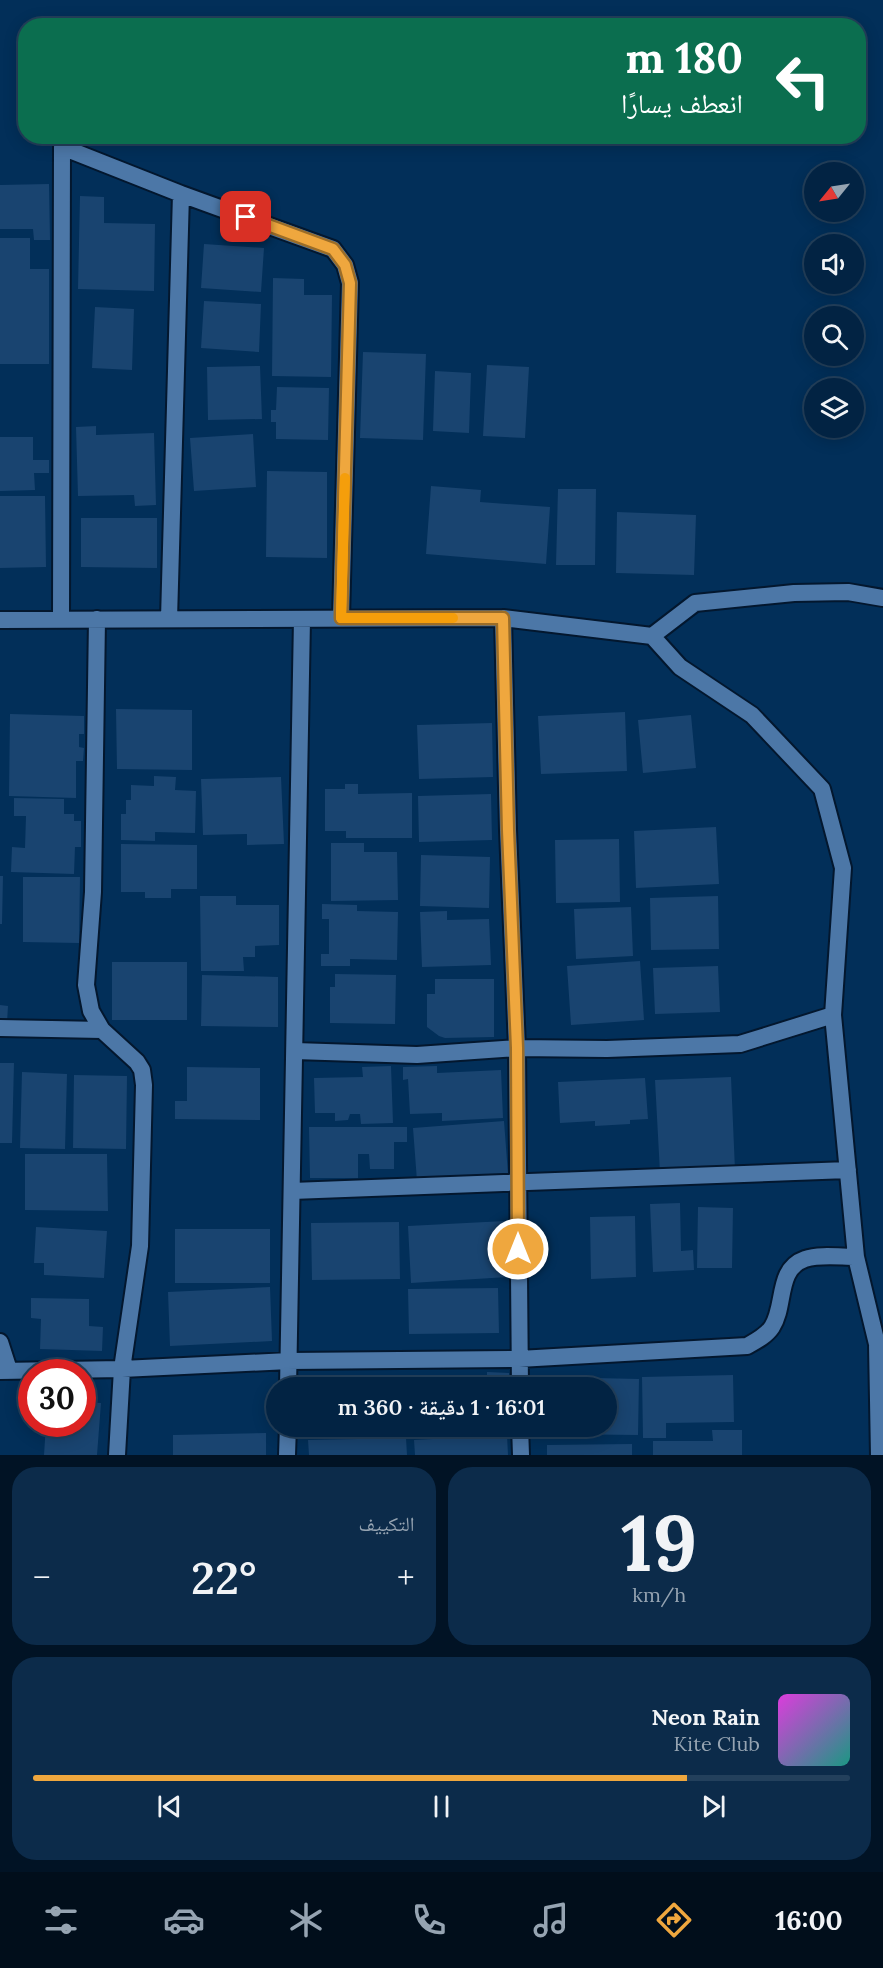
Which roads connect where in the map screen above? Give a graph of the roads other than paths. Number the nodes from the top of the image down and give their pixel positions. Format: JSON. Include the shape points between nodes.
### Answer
{"nodes":[{"id":1,"x":181,"y":194,"type":"junction"},
{"id":2,"x":883,"y":598,"type":"edge"},
{"id":3,"x":61,"y":618,"type":"junction"},
{"id":4,"x":341,"y":618,"type":"junction"},
{"id":5,"x":503,"y":618,"type":"junction"},
{"id":6,"x":97,"y":619,"type":"junction"},
{"id":7,"x":169,"y":619,"type":"junction"},
{"id":8,"x":302,"y":619,"type":"junction"},
{"id":9,"x":0,"y":620,"type":"edge"},
{"id":10,"x":652,"y":636,"type":"junction"},
{"id":11,"x":833,"y":1015,"type":"junction"},
{"id":12,"x":0,"y":1028,"type":"edge"},
{"id":13,"x":102,"y":1029,"type":"junction"},
{"id":14,"x":517,"y":1048,"type":"junction"},
{"id":15,"x":295,"y":1051,"type":"junction"},
{"id":16,"x":848,"y":1170,"type":"junction"},
{"id":17,"x":518,"y":1182,"type":"junction"},
{"id":18,"x":292,"y":1191,"type":"junction"},
{"id":19,"x":856,"y":1257,"type":"junction"},
{"id":20,"x":0,"y":1342,"type":"edge"},
{"id":21,"x":519,"y":1359,"type":"junction"},
{"id":22,"x":289,"y":1361,"type":"junction"},
{"id":23,"x":123,"y":1369,"type":"junction"},
{"id":24,"x":4,"y":1371,"type":"edge"},
{"id":25,"x":288,"y":1377,"type":"edge"},
{"id":26,"x":520,"y":1377,"type":"edge"},
{"id":27,"x":288,"y":1437,"type":"edge"},
{"id":28,"x":520,"y":1437,"type":"edge"},
{"id":29,"x":117,"y":1455,"type":"edge"},
{"id":30,"x":287,"y":1455,"type":"edge"},
{"id":31,"x":521,"y":1455,"type":"edge"},
{"id":32,"x":879,"y":1455,"type":"edge"}],
"edges":[{"from":1,"to":3,"type":"street","via":[[62,147]]},
{"from":1,"to":4,"type":"street","via":[[333,249],[345,265],[350,283]]},
{"from":1,"to":7,"type":"street"},
{"from":2,"to":10,"type":"street","via":[[848,592],[794,593],[695,603]]},
{"from":3,"to":6,"type":"street"},
{"from":3,"to":9,"type":"street"},
{"from":4,"to":5,"type":"street"},
{"from":4,"to":8,"type":"street"},
{"from":5,"to":10,"type":"street"},
{"from":5,"to":14,"type":"street"},
{"from":6,"to":7,"type":"street"},
{"from":6,"to":13,"type":"street","via":[[93,892],[86,985],[91,1011]]},
{"from":7,"to":8,"type":"street"},
{"from":8,"to":15,"type":"street"},
{"from":10,"to":11,"type":"street","via":[[680,667],[752,715],[822,789],[843,868]]},
{"from":11,"to":14,"type":"street","via":[[740,1044]]},
{"from":11,"to":16,"type":"street"},
{"from":12,"to":13,"type":"street"},
{"from":13,"to":23,"type":"street","via":[[137,1062],[144,1085],[140,1246]]},
{"from":14,"to":15,"type":"street","via":[[417,1054]]},
{"from":14,"to":17,"type":"street"},
{"from":15,"to":18,"type":"street"},
{"from":16,"to":17,"type":"street"},
{"from":16,"to":19,"type":"street"},
{"from":17,"to":18,"type":"street"},
{"from":17,"to":21,"type":"street"},
{"from":18,"to":22,"type":"street"},
{"from":19,"to":21,"type":"street","via":[[819,1257],[793,1266],[786,1275],[772,1327],[747,1346]]},
{"from":19,"to":32,"type":"street","via":[[877,1344]]},
{"from":20,"to":24,"type":"street"},
{"from":21,"to":22,"type":"street"},
{"from":21,"to":26,"type":"street"},
{"from":22,"to":23,"type":"street"},
{"from":22,"to":25,"type":"street"},
{"from":23,"to":24,"type":"street"},
{"from":23,"to":29,"type":"street"},
{"from":27,"to":30,"type":"street"},
{"from":28,"to":31,"type":"street"}]}
